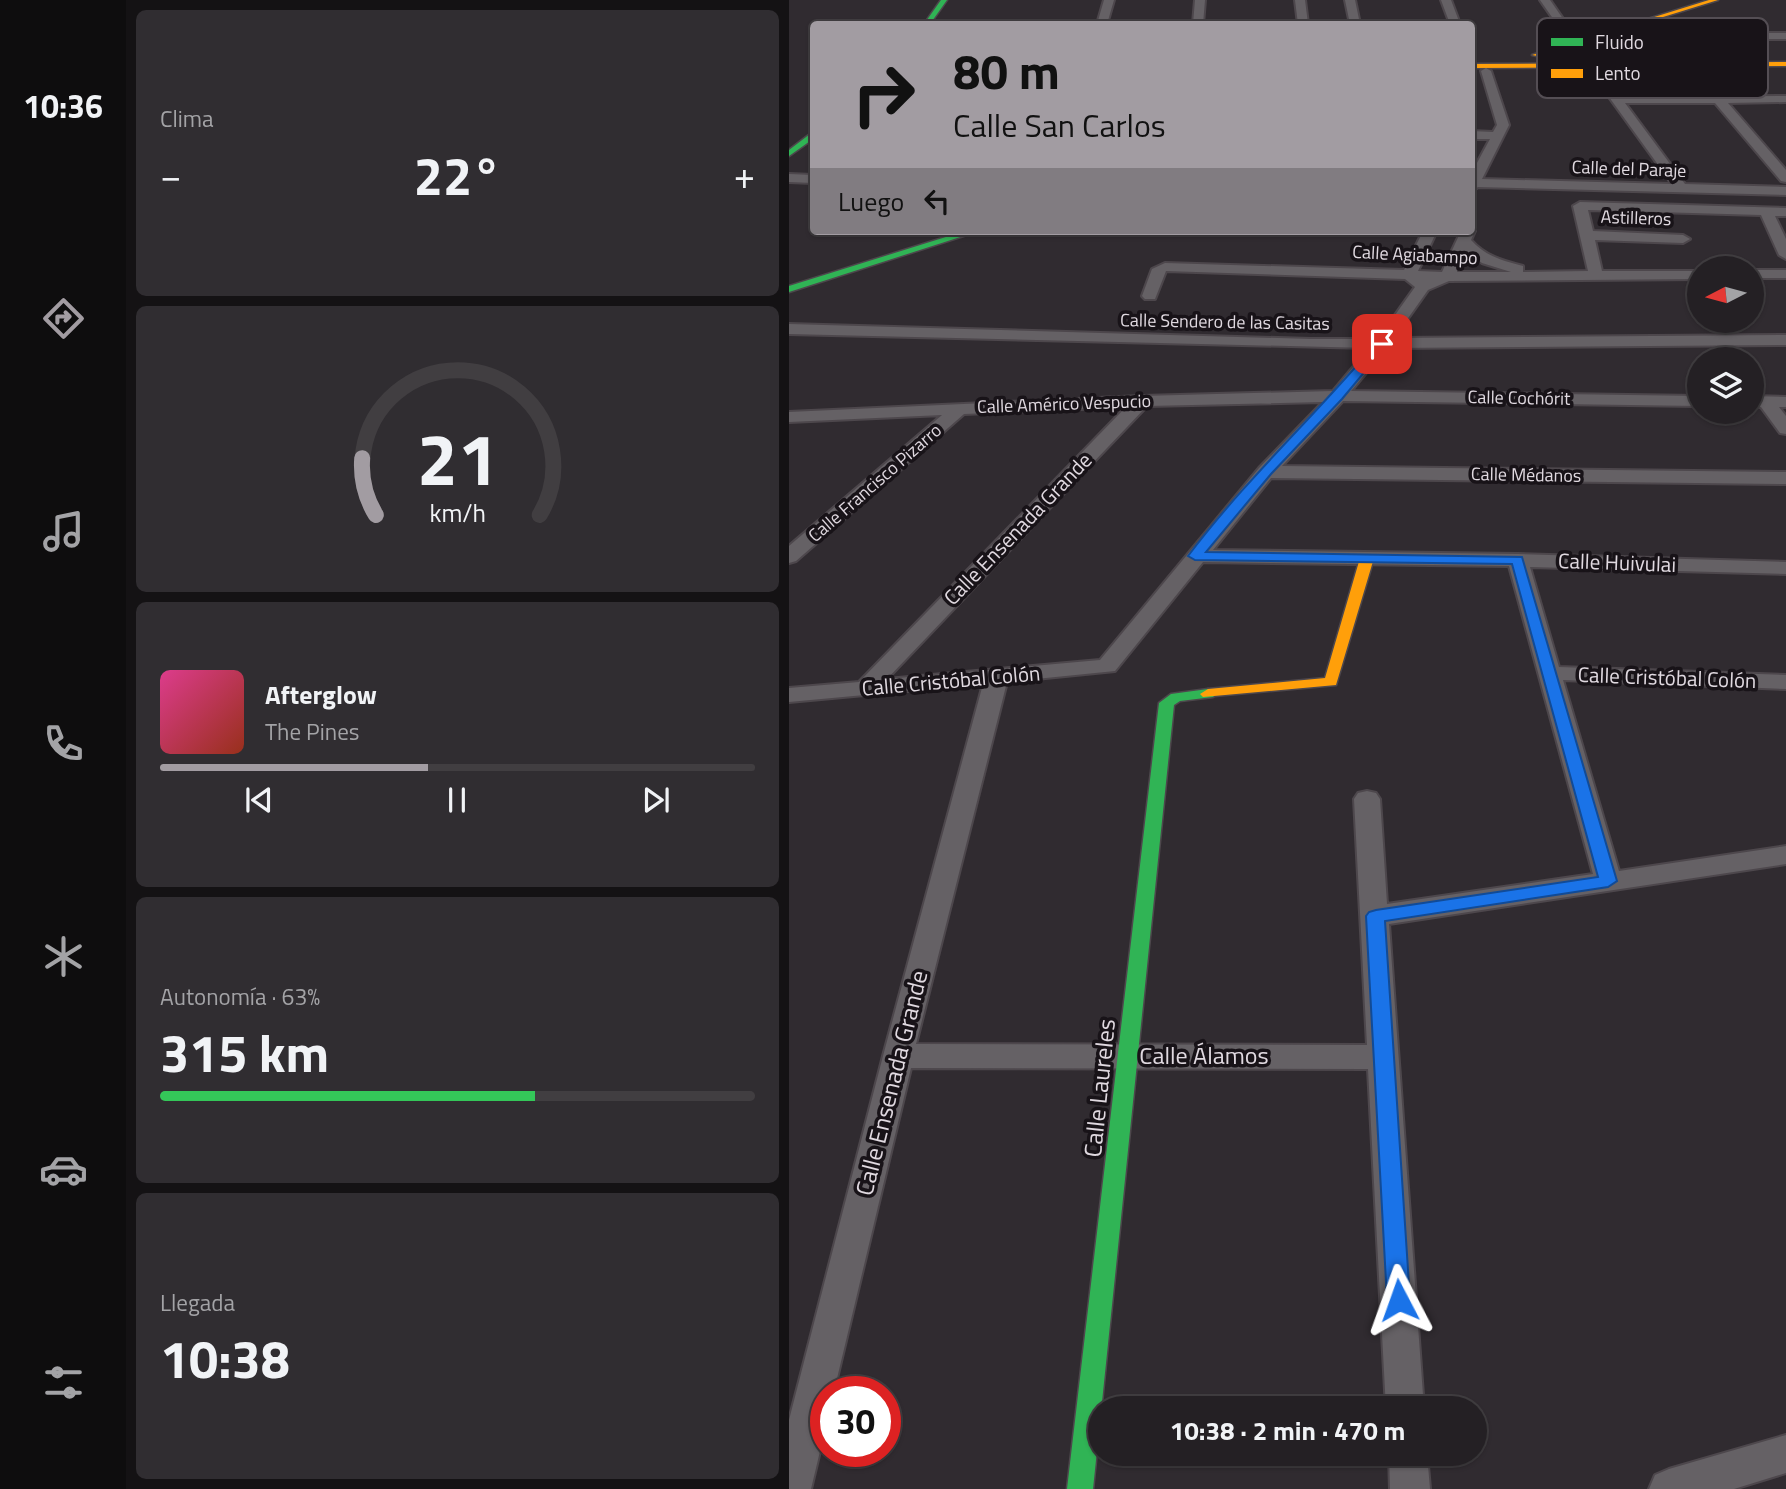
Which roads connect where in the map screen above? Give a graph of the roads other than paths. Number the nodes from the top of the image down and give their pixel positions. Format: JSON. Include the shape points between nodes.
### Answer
{"nodes":[{"id":1,"x":944,"y":0,"type":"edge"},
{"id":2,"x":1109,"y":0,"type":"edge"},
{"id":3,"x":1200,"y":0,"type":"edge"},
{"id":4,"x":1300,"y":0,"type":"edge"},
{"id":5,"x":1350,"y":0,"type":"edge"},
{"id":6,"x":1446,"y":0,"type":"edge"},
{"id":7,"x":1545,"y":0,"type":"edge"},
{"id":8,"x":1689,"y":0,"type":"edge"},
{"id":9,"x":1715,"y":0,"type":"edge"},
{"id":10,"x":1558,"y":18,"type":"edge"},
{"id":11,"x":1632,"y":18,"type":"edge"},
{"id":12,"x":1657,"y":18,"type":"edge"},
{"id":13,"x":929,"y":21,"type":"edge"},
{"id":14,"x":1103,"y":21,"type":"edge"},
{"id":15,"x":1198,"y":21,"type":"edge"},
{"id":16,"x":1303,"y":21,"type":"edge"},
{"id":17,"x":1354,"y":21,"type":"edge"},
{"id":18,"x":1454,"y":21,"type":"edge"},
{"id":19,"x":1768,"y":36,"type":"edge"},
{"id":20,"x":1786,"y":36,"type":"edge"},
{"id":21,"x":1537,"y":49,"type":"edge"},
{"id":22,"x":1537,"y":53,"type":"edge"},
{"id":23,"x":1768,"y":67,"type":"edge"},
{"id":24,"x":1786,"y":67,"type":"edge"},
{"id":25,"x":1537,"y":68,"type":"edge"},
{"id":26,"x":1479,"y":69,"type":"edge"},
{"id":27,"x":1786,"y":99,"type":"edge"},
{"id":28,"x":1619,"y":100,"type":"joint"},
{"id":29,"x":1719,"y":100,"type":"junction"},
{"id":30,"x":1475,"y":135,"type":"edge"},
{"id":31,"x":1499,"y":136,"type":"junction"},
{"id":32,"x":810,"y":138,"type":"edge"},
{"id":33,"x":789,"y":154,"type":"edge"},
{"id":34,"x":789,"y":178,"type":"edge"},
{"id":35,"x":1786,"y":178,"type":"edge"},
{"id":36,"x":810,"y":179,"type":"edge"},
{"id":37,"x":1475,"y":179,"type":"edge"},
{"id":38,"x":1475,"y":184,"type":"edge"},
{"id":39,"x":1681,"y":188,"type":"junction"},
{"id":40,"x":1786,"y":191,"type":"edge"},
{"id":41,"x":1676,"y":209,"type":"junction"},
{"id":42,"x":1766,"y":211,"type":"junction"},
{"id":43,"x":1786,"y":212,"type":"edge"},
{"id":44,"x":919,"y":235,"type":"edge"},
{"id":45,"x":961,"y":235,"type":"edge"},
{"id":46,"x":1429,"y":235,"type":"edge"},
{"id":47,"x":1466,"y":235,"type":"edge"},
{"id":48,"x":1586,"y":235,"type":"junction"},
{"id":49,"x":1784,"y":246,"type":"edge"},
{"id":50,"x":1689,"y":256,"type":"edge"},
{"id":51,"x":1687,"y":259,"type":"edge"},
{"id":52,"x":1687,"y":261,"type":"edge"},
{"id":53,"x":1764,"y":274,"type":"edge"},
{"id":54,"x":1786,"y":274,"type":"edge"},
{"id":55,"x":789,"y":275,"type":"edge"},
{"id":56,"x":1560,"y":276,"type":"junction"},
{"id":57,"x":1596,"y":276,"type":"junction"},
{"id":58,"x":1447,"y":277,"type":"junction"},
{"id":59,"x":1416,"y":280,"type":"junction"},
{"id":60,"x":789,"y":289,"type":"edge"},
{"id":61,"x":1150,"y":296,"type":"dead end"},
{"id":62,"x":789,"y":329,"type":"edge"},
{"id":63,"x":1786,"y":340,"type":"edge"},
{"id":64,"x":1382,"y":344,"type":"junction"},
{"id":65,"x":1339,"y":396,"type":"junction"},
{"id":66,"x":1142,"y":401,"type":"junction"},
{"id":67,"x":1687,"y":401,"type":"edge"},
{"id":68,"x":1764,"y":401,"type":"edge"},
{"id":69,"x":1786,"y":402,"type":"edge"},
{"id":70,"x":1764,"y":406,"type":"edge"},
{"id":71,"x":961,"y":409,"type":"junction"},
{"id":72,"x":789,"y":417,"type":"edge"},
{"id":73,"x":1786,"y":429,"type":"edge"},
{"id":74,"x":1266,"y":472,"type":"junction"},
{"id":75,"x":1786,"y":478,"type":"edge"},
{"id":76,"x":1195,"y":556,"type":"junction"},
{"id":77,"x":789,"y":558,"type":"edge"},
{"id":78,"x":1368,"y":558,"type":"junction"},
{"id":79,"x":1518,"y":560,"type":"junction"},
{"id":80,"x":1786,"y":568,"type":"edge"},
{"id":81,"x":1549,"y":673,"type":"junction"},
{"id":82,"x":996,"y":678,"type":"junction"},
{"id":83,"x":1786,"y":682,"type":"edge"},
{"id":84,"x":865,"y":688,"type":"junction"},
{"id":85,"x":789,"y":695,"type":"edge"},
{"id":86,"x":1367,"y":799,"type":"dead end"},
{"id":87,"x":1786,"y":855,"type":"edge"},
{"id":88,"x":1608,"y":881,"type":"junction"},
{"id":89,"x":1376,"y":916,"type":"junction"},
{"id":90,"x":898,"y":1056,"type":"junction"},
{"id":91,"x":1126,"y":1056,"type":"junction"},
{"id":92,"x":1384,"y":1057,"type":"junction"},
{"id":93,"x":1404,"y":1396,"type":"edge"},
{"id":94,"x":1786,"y":1454,"type":"edge"},
{"id":95,"x":1409,"y":1466,"type":"edge"},
{"id":96,"x":1685,"y":1484,"type":"edge"},
{"id":97,"x":791,"y":1489,"type":"edge"},
{"id":98,"x":1080,"y":1489,"type":"edge"},
{"id":99,"x":1410,"y":1489,"type":"edge"}],
"edges":[{"from":1,"to":13,"type":"street"},
{"from":2,"to":14,"type":"street"},
{"from":3,"to":15,"type":"street"},
{"from":4,"to":16,"type":"street"},
{"from":5,"to":17,"type":"street"},
{"from":6,"to":18,"type":"street"},
{"from":7,"to":10,"type":"street"},
{"from":8,"to":11,"type":"street"},
{"from":9,"to":12,"type":"street"},
{"from":19,"to":20,"type":"street"},
{"from":21,"to":26,"type":"street"},
{"from":22,"to":26,"type":"street"},
{"from":23,"to":24,"type":"street"},
{"from":25,"to":26,"type":"street"},
{"from":26,"to":31,"type":"street","via":[[1504,121]]},
{"from":27,"to":29,"type":"street"},
{"from":28,"to":29,"type":"street"},
{"from":28,"to":39,"type":"street"},
{"from":29,"to":35,"type":"street"},
{"from":30,"to":31,"type":"street"},
{"from":31,"to":37,"type":"street"},
{"from":32,"to":33,"type":"street"},
{"from":34,"to":36,"type":"street"},
{"from":38,"to":39,"type":"street","name":"Calle del Paraje"},
{"from":39,"to":40,"type":"street","name":"Calle del Paraje"},
{"from":41,"to":42,"type":"street"},
{"from":41,"to":48,"type":"street","via":[[1580,206]]},
{"from":41,"to":50,"type":"street"},
{"from":42,"to":43,"type":"street"},
{"from":42,"to":49,"type":"street"},
{"from":44,"to":55,"type":"street"},
{"from":45,"to":60,"type":"street"},
{"from":46,"to":59,"type":"street"},
{"from":47,"to":56,"type":"street","via":[[1478,255],[1494,262]]},
{"from":47,"to":58,"type":"street"},
{"from":48,"to":51,"type":"street","name":"Astilleros"},
{"from":48,"to":57,"type":"street"},
{"from":52,"to":57,"type":"street","name":"Calle Agiabampo"},
{"from":53,"to":54,"type":"street"},
{"from":56,"to":57,"type":"street","name":"Calle Agiabampo"},
{"from":56,"to":58,"type":"street","name":"Calle Agiabampo"},
{"from":58,"to":59,"type":"street","name":"Calle Agiabampo"},
{"from":59,"to":61,"type":"street","name":"Calle Agiabampo","via":[[1165,267],[1158,269]]},
{"from":59,"to":64,"type":"street"},
{"from":62,"to":64,"type":"street","name":"Calle Sendero de las Casitas"},
{"from":63,"to":64,"type":"street","name":"Calle Sendero de las Casitas"},
{"from":64,"to":65,"type":"street"},
{"from":65,"to":66,"type":"street","name":"Calle Américo Vespucio"},
{"from":65,"to":67,"type":"street","name":"Calle Cochórit"},
{"from":65,"to":74,"type":"street"},
{"from":66,"to":71,"type":"street","name":"Calle Américo Vespucio"},
{"from":66,"to":84,"type":"street","name":"Calle Ensenada Grande"},
{"from":68,"to":69,"type":"street"},
{"from":70,"to":73,"type":"street"},
{"from":71,"to":72,"type":"street","name":"Calle Américo Vespucio"},
{"from":71,"to":77,"type":"street","name":"Calle Francisco Pizarro"},
{"from":74,"to":75,"type":"street","name":"Calle Médanos"},
{"from":74,"to":76,"type":"street"},
{"from":76,"to":78,"type":"street","name":"Calle Huivulai"},
{"from":76,"to":82,"type":"street","name":"Calle Cristóbal Colón","via":[[1112,662],[1100,668]]},
{"from":78,"to":79,"type":"street","name":"Calle Huivulai"},
{"from":78,"to":91,"type":"street","name":"Calle Laureles","via":[[1331,682],[1176,697],[1167,703]]},
{"from":79,"to":80,"type":"street","name":"Calle Huivulai"},
{"from":79,"to":81,"type":"street"},
{"from":81,"to":83,"type":"street","name":"Calle Cristóbal Colón"},
{"from":81,"to":88,"type":"street"},
{"from":82,"to":84,"type":"street","name":"Calle Cristóbal Colón"},
{"from":82,"to":90,"type":"street","name":"Calle Ensenada Grande"},
{"from":84,"to":85,"type":"street","name":"Calle Cristóbal Colón"},
{"from":86,"to":89,"type":"street"},
{"from":87,"to":88,"type":"street"},
{"from":88,"to":89,"type":"street"},
{"from":89,"to":92,"type":"street"},
{"from":90,"to":91,"type":"street","name":"Calle Álamos"},
{"from":90,"to":97,"type":"street","name":"Calle Ensenada Grande"},
{"from":91,"to":92,"type":"street","name":"Calle Álamos"},
{"from":91,"to":98,"type":"street","name":"Calle Laureles"},
{"from":92,"to":93,"type":"street"},
{"from":94,"to":96,"type":"street"},
{"from":95,"to":99,"type":"street"}]}
